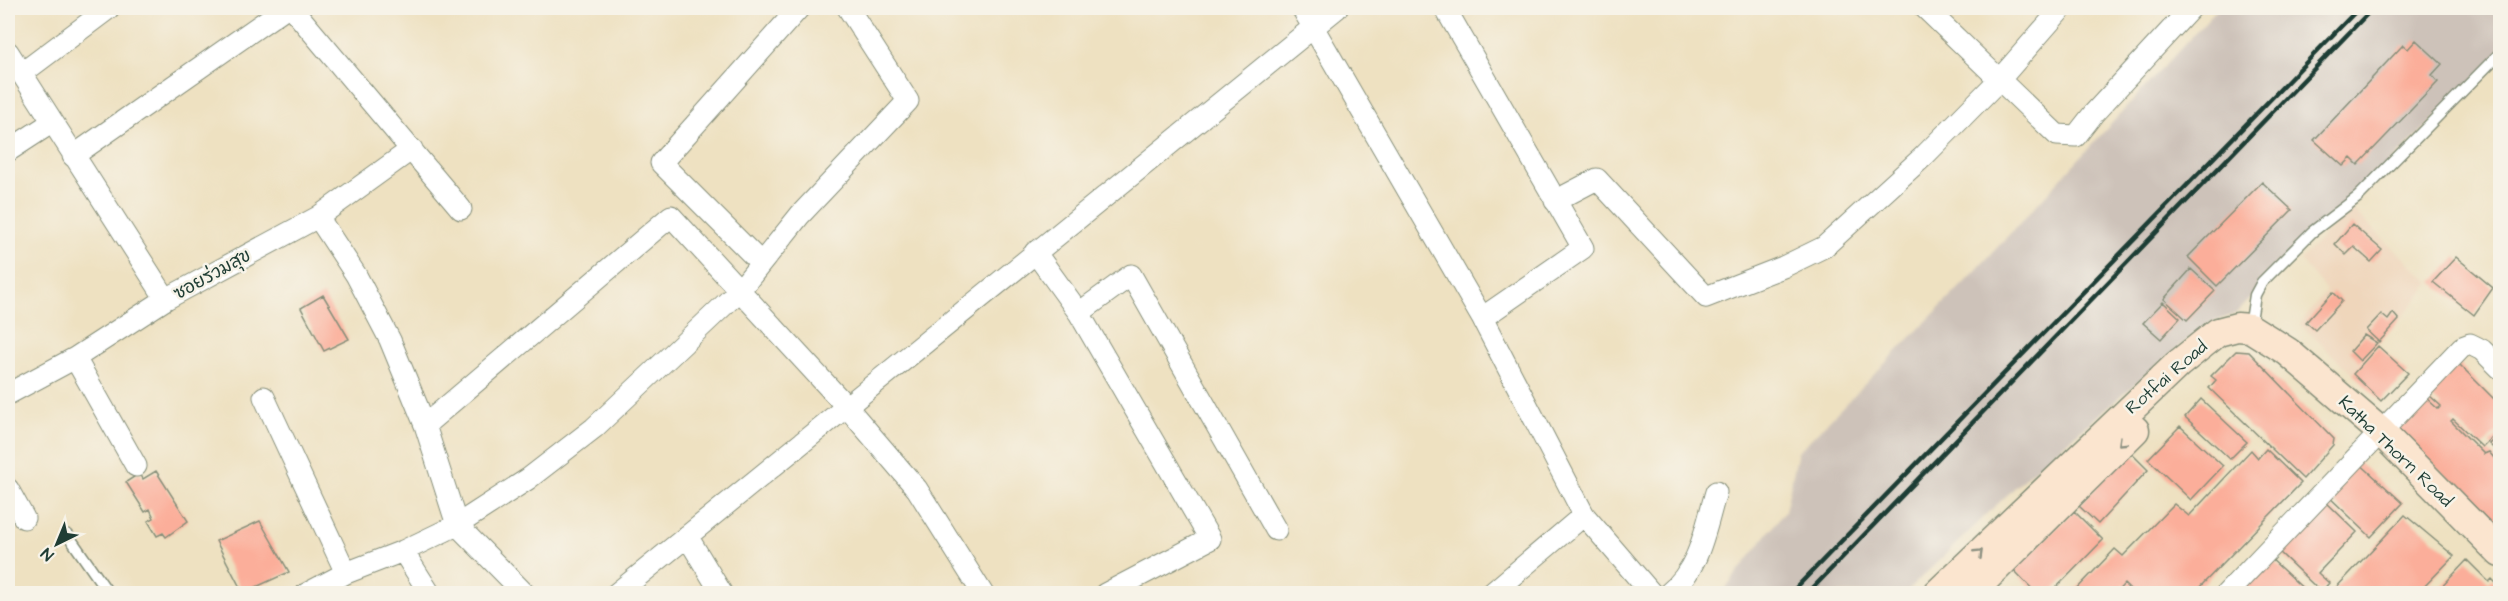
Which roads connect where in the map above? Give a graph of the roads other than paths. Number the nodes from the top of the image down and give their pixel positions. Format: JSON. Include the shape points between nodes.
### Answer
{"nodes":[{"id":1,"x":109,"y":8,"type":"edge"},
{"id":2,"x":285,"y":8,"type":"edge"},
{"id":3,"x":292,"y":8,"type":"edge"},
{"id":4,"x":799,"y":8,"type":"edge"},
{"id":5,"x":848,"y":8,"type":"edge"},
{"id":6,"x":1302,"y":8,"type":"edge"},
{"id":7,"x":1337,"y":8,"type":"edge"},
{"id":8,"x":1445,"y":8,"type":"edge"},
{"id":9,"x":1925,"y":8,"type":"edge"},
{"id":10,"x":2062,"y":8,"type":"edge"},
{"id":11,"x":2191,"y":8,"type":"edge"},
{"id":12,"x":1314,"y":27,"type":"junction"},
{"id":13,"x":8,"y":52,"type":"edge"},
{"id":14,"x":2500,"y":53,"type":"edge"},
{"id":15,"x":21,"y":74,"type":"junction"},
{"id":16,"x":2000,"y":79,"type":"junction"},
{"id":17,"x":51,"y":123,"type":"junction"},
{"id":18,"x":412,"y":149,"type":"junction"},
{"id":19,"x":8,"y":152,"type":"edge"},
{"id":20,"x":73,"y":156,"type":"junction"},
{"id":21,"x":1555,"y":201,"type":"junction"},
{"id":22,"x":461,"y":209,"type":"dead end"},
{"id":23,"x":318,"y":216,"type":"junction"},
{"id":24,"x":1035,"y":252,"type":"junction"},
{"id":25,"x":761,"y":263,"type":"junction"},
{"id":26,"x":739,"y":291,"type":"junction"},
{"id":27,"x":166,"y":300,"type":"junction"},
{"id":28,"x":1079,"y":313,"type":"junction"},
{"id":29,"x":1482,"y":318,"type":"junction"},
{"id":30,"x":2250,"y":328,"type":"junction"},
{"id":31,"x":2288,"y":352,"type":"junction"},
{"id":32,"x":75,"y":358,"type":"junction"},
{"id":33,"x":2500,"y":368,"type":"edge"},
{"id":34,"x":8,"y":394,"type":"edge"},
{"id":35,"x":264,"y":397,"type":"dead end"},
{"id":36,"x":846,"y":406,"type":"junction"},
{"id":37,"x":424,"y":425,"type":"junction"},
{"id":38,"x":2380,"y":431,"type":"junction"},
{"id":39,"x":136,"y":466,"type":"dead end"},
{"id":40,"x":8,"y":489,"type":"edge"},
{"id":41,"x":1716,"y":492,"type":"dead end"},
{"id":42,"x":1584,"y":515,"type":"junction"},
{"id":43,"x":24,"y":518,"type":"dead end"},
{"id":44,"x":457,"y":525,"type":"junction"},
{"id":45,"x":1276,"y":530,"type":"dead end"},
{"id":46,"x":68,"y":535,"type":"dead end"},
{"id":47,"x":687,"y":536,"type":"junction"},
{"id":48,"x":403,"y":551,"type":"junction"},
{"id":49,"x":2500,"y":554,"type":"edge"},
{"id":50,"x":346,"y":573,"type":"junction"},
{"id":51,"x":109,"y":594,"type":"edge"},
{"id":52,"x":306,"y":594,"type":"edge"},
{"id":53,"x":430,"y":594,"type":"edge"},
{"id":54,"x":525,"y":594,"type":"edge"},
{"id":55,"x":616,"y":594,"type":"edge"},
{"id":56,"x":722,"y":594,"type":"edge"},
{"id":57,"x":983,"y":594,"type":"edge"},
{"id":58,"x":1104,"y":594,"type":"edge"},
{"id":59,"x":1491,"y":594,"type":"edge"},
{"id":60,"x":1652,"y":594,"type":"edge"},
{"id":61,"x":1668,"y":594,"type":"edge"},
{"id":62,"x":1937,"y":594,"type":"edge"},
{"id":63,"x":1970,"y":594,"type":"edge"},
{"id":64,"x":2226,"y":594,"type":"edge"}],
"edges":[{"from":1,"to":15,"type":"street"},
{"from":2,"to":20,"type":"street"},
{"from":3,"to":18,"type":"street"},
{"from":4,"to":25,"type":"street","via":[[661,163]]},
{"from":5,"to":25,"type":"street","via":[[909,101],[807,207]]},
{"from":6,"to":12,"type":"street"},
{"from":7,"to":12,"type":"street"},
{"from":8,"to":21,"type":"street"},
{"from":9,"to":16,"type":"street"},
{"from":10,"to":16,"type":"street"},
{"from":11,"to":16,"type":"street","via":[[2076,136],[2057,135]]},
{"from":12,"to":24,"type":"street"},
{"from":12,"to":29,"type":"street"},
{"from":13,"to":15,"type":"street"},
{"from":14,"to":30,"type":"lane","via":[[2358,197],[2312,232],[2262,282],[2254,295]]},
{"from":15,"to":17,"type":"street"},
{"from":16,"to":21,"type":"street","via":[[1924,156],[1824,247],[1707,297],[1597,179]]},
{"from":17,"to":19,"type":"street"},
{"from":17,"to":20,"type":"street"},
{"from":18,"to":22,"type":"street"},
{"from":18,"to":23,"type":"street","name":"ซอยร่วมสุข"},
{"from":20,"to":27,"type":"street"},
{"from":21,"to":29,"type":"street","via":[[1583,248]]},
{"from":23,"to":27,"type":"street","name":"ซอยร่วมสุข"},
{"from":23,"to":37,"type":"street","via":[[356,275],[390,340]]},
{"from":24,"to":28,"type":"street"},
{"from":24,"to":36,"type":"street"},
{"from":25,"to":26,"type":"street"},
{"from":26,"to":36,"type":"street"},
{"from":26,"to":37,"type":"street","via":[[671,216]]},
{"from":26,"to":44,"type":"street","via":[[594,428],[528,479]]},
{"from":27,"to":32,"type":"street","name":"ซอยร่วมสุข"},
{"from":28,"to":45,"type":"street","via":[[1131,275]]},
{"from":28,"to":58,"type":"street","via":[[1210,539]]},
{"from":29,"to":42,"type":"street"},
{"from":30,"to":31,"type":"street"},
{"from":62,"to":30,"type":"street","name":"Rotfai Road","one_way":true,"via":[[2178,364],[2218,332]]},
{"from":31,"to":38,"type":"street","name":"Katha Thorn Road"},
{"from":31,"to":63,"type":"street","name":"Rotfai Road","one_way":true,"via":[[2243,342],[2210,357]]},
{"from":32,"to":34,"type":"street","name":"ซอยร่วมสุข"},
{"from":32,"to":39,"type":"street"},
{"from":33,"to":38,"type":"street","via":[[2482,350],[2470,344],[2462,347]]},
{"from":35,"to":50,"type":"street"},
{"from":36,"to":47,"type":"street"},
{"from":36,"to":57,"type":"street","via":[[917,489]]},
{"from":37,"to":44,"type":"street"},
{"from":38,"to":49,"type":"street","name":"Katha Thorn Road"},
{"from":38,"to":64,"type":"street"},
{"from":40,"to":43,"type":"street"},
{"from":41,"to":61,"type":"street","via":[[1692,567],[1683,582]]},
{"from":42,"to":59,"type":"street"},
{"from":42,"to":60,"type":"street"},
{"from":44,"to":48,"type":"street"},
{"from":44,"to":54,"type":"street"},
{"from":46,"to":51,"type":"lane"},
{"from":47,"to":55,"type":"street"},
{"from":47,"to":56,"type":"street"},
{"from":48,"to":50,"type":"street"},
{"from":48,"to":53,"type":"street"},
{"from":50,"to":52,"type":"street"}]}
